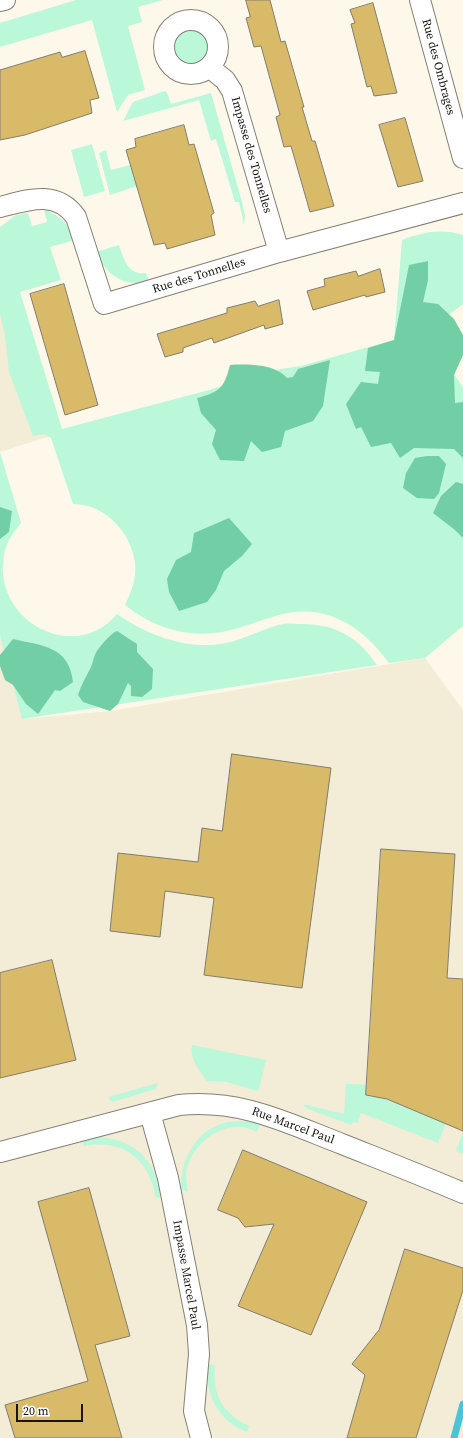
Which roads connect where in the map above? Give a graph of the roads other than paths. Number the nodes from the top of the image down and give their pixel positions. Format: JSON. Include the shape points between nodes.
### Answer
{"nodes":[{"id":1,"x":5,"y":0,"type":"edge"},
{"id":2,"x":420,"y":0,"type":"edge"},
{"id":3,"x":0,"y":1,"type":"edge"},
{"id":4,"x":209,"y":67,"type":"dead end"},
{"id":5,"x":463,"y":158,"type":"edge"},
{"id":6,"x":463,"y":204,"type":"edge"},
{"id":7,"x":0,"y":207,"type":"edge"},
{"id":8,"x":279,"y":252,"type":"junction"},
{"id":9,"x":150,"y":1113,"type":"junction"},
{"id":10,"x":0,"y":1152,"type":"edge"},
{"id":11,"x":463,"y":1193,"type":"edge"},
{"id":12,"x":201,"y":1438,"type":"edge"}],
"edges":[{"from":1,"to":3,"type":"street"},
{"from":2,"to":5,"type":"street","name":"Rue des Ombrages"},
{"from":4,"to":8,"type":"street","name":"Impasse des Tonnelles","via":[[225,80],[232,91]]},
{"from":6,"to":8,"type":"street","name":"Rue des Tonnelles"},
{"from":7,"to":8,"type":"street","name":"Rue des Tonnelles","via":[[44,198],[61,203],[72,211],[104,304]]},
{"from":9,"to":10,"type":"street","name":"Rue Marcel Paul"},
{"from":9,"to":11,"type":"street","name":"Rue Marcel Paul","via":[[179,1105],[199,1103],[249,1109]]},
{"from":9,"to":12,"type":"street","name":"Impasse Marcel Paul","via":[[168,1178],[196,1325],[199,1354],[194,1411]]}]}
